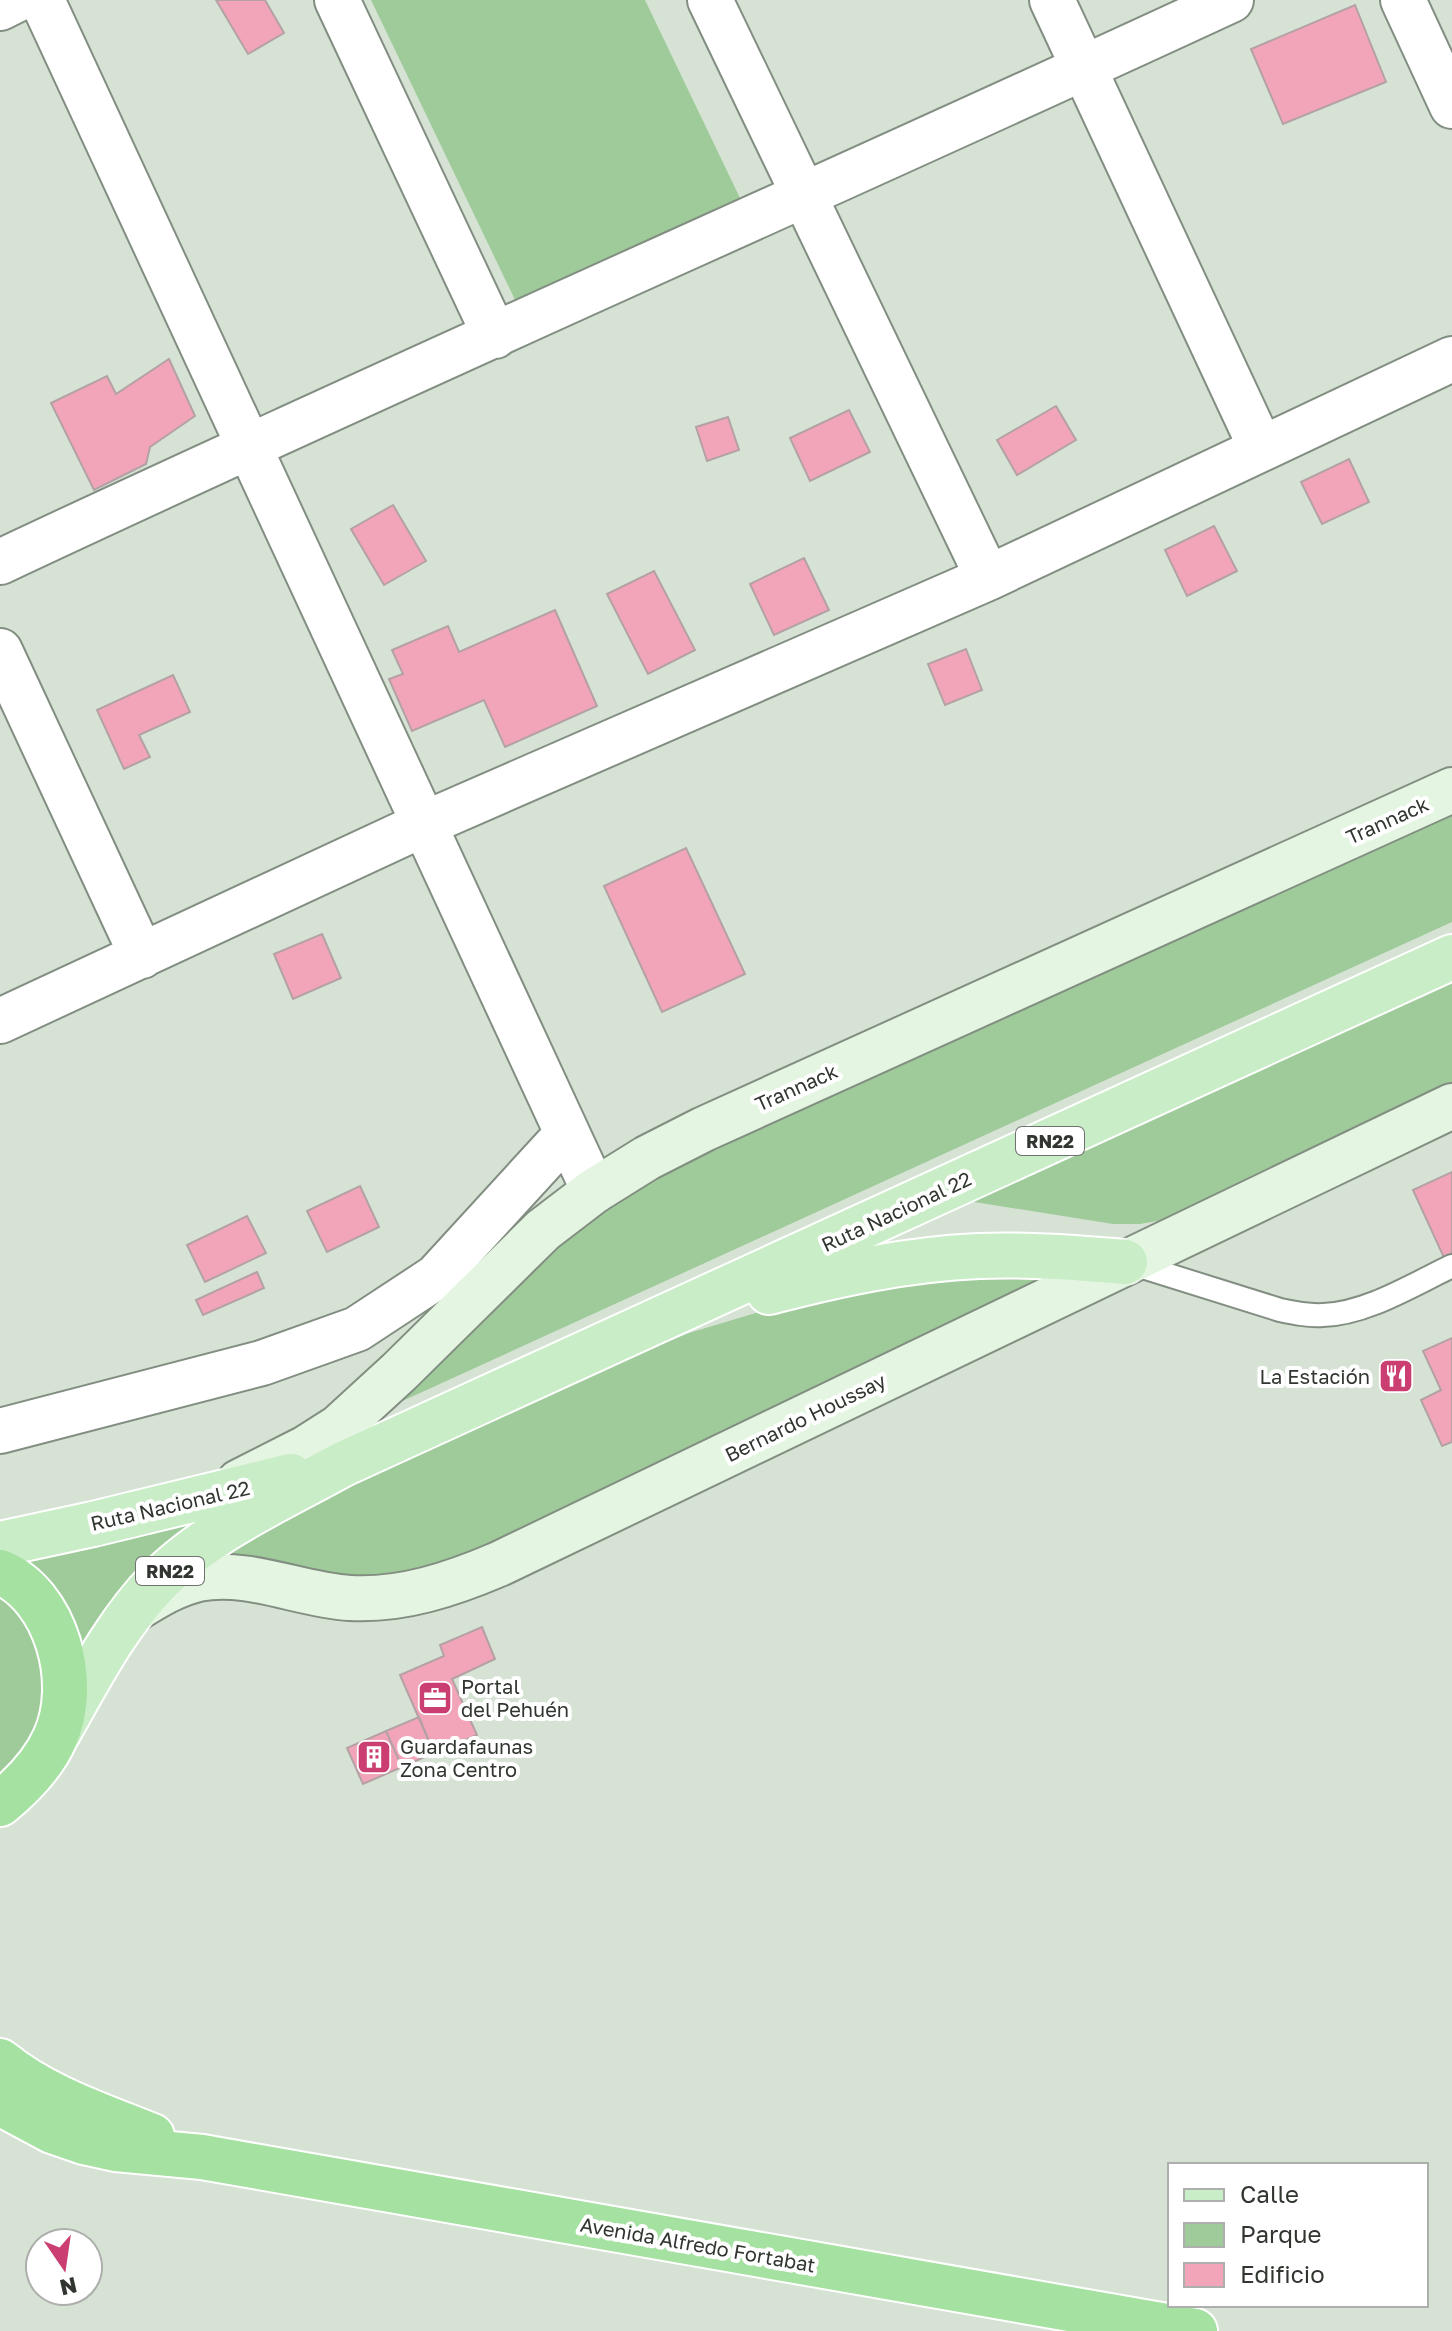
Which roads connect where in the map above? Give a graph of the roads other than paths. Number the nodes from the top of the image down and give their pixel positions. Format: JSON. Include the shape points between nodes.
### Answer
{"nodes":[{"id":1,"x":16,"y":0,"type":"edge"},
{"id":2,"x":42,"y":0,"type":"edge"},
{"id":3,"x":337,"y":0,"type":"edge"},
{"id":4,"x":710,"y":0,"type":"edge"},
{"id":5,"x":1052,"y":0,"type":"edge"},
{"id":6,"x":1231,"y":0,"type":"edge"},
{"id":7,"x":1403,"y":0,"type":"edge"},
{"id":8,"x":0,"y":8,"type":"edge"},
{"id":9,"x":1084,"y":68,"type":"junction"},
{"id":10,"x":1452,"y":106,"type":"edge"},
{"id":11,"x":804,"y":195,"type":"junction"},
{"id":12,"x":495,"y":336,"type":"junction"},
{"id":13,"x":1452,"y":359,"type":"edge"},
{"id":14,"x":248,"y":445,"type":"junction"},
{"id":15,"x":1261,"y":448,"type":"junction"},
{"id":16,"x":0,"y":562,"type":"edge"},
{"id":17,"x":988,"y":578,"type":"junction"},
{"id":18,"x":0,"y":651,"type":"edge"},
{"id":19,"x":1452,"y":790,"type":"edge"},
{"id":20,"x":424,"y":824,"type":"junction"},
{"id":21,"x":142,"y":956,"type":"junction"},
{"id":22,"x":1452,"y":957,"type":"edge"},
{"id":23,"x":0,"y":1021,"type":"edge"},
{"id":24,"x":1452,"y":1106,"type":"edge"},
{"id":25,"x":567,"y":1134,"type":"junction"},
{"id":26,"x":594,"y":1191,"type":"junction"},
{"id":27,"x":1125,"y":1262,"type":"junction"},
{"id":28,"x":1452,"y":1266,"type":"edge"},
{"id":29,"x":647,"y":1325,"type":"junction"},
{"id":30,"x":0,"y":1431,"type":"edge"},
{"id":31,"x":341,"y":1465,"type":"junction"},
{"id":32,"x":212,"y":1495,"type":"junction"},
{"id":33,"x":0,"y":1544,"type":"edge"},
{"id":34,"x":0,"y":1572,"type":"edge"},
{"id":35,"x":135,"y":1609,"type":"junction"},
{"id":36,"x":57,"y":1735,"type":"junction"},
{"id":37,"x":1,"y":1804,"type":"edge"},
{"id":38,"x":0,"y":2061,"type":"edge"},
{"id":39,"x":0,"y":2103,"type":"edge"},
{"id":40,"x":202,"y":2157,"type":"junction"},
{"id":41,"x":1195,"y":2331,"type":"edge"}],
"edges":[{"from":1,"to":8,"type":"street"},
{"from":2,"to":14,"type":"street"},
{"from":3,"to":12,"type":"street"},
{"from":4,"to":11,"type":"street"},
{"from":5,"to":9,"type":"street"},
{"from":6,"to":9,"type":"street"},
{"from":7,"to":10,"type":"street"},
{"from":9,"to":11,"type":"street"},
{"from":9,"to":15,"type":"street"},
{"from":11,"to":12,"type":"street"},
{"from":11,"to":17,"type":"street"},
{"from":12,"to":14,"type":"street"},
{"from":13,"to":15,"type":"street"},
{"from":14,"to":16,"type":"street"},
{"from":14,"to":20,"type":"street"},
{"from":15,"to":17,"type":"street"},
{"from":17,"to":20,"type":"street"},
{"from":18,"to":21,"type":"street"},
{"from":19,"to":26,"type":"street","name":"Trannack","via":[[704,1129]]},
{"from":20,"to":21,"type":"street"},
{"from":20,"to":25,"type":"street"},
{"from":21,"to":23,"type":"street"},
{"from":22,"to":29,"type":"main road","name":"Ruta Nacional 22","number":"RN22"},
{"from":24,"to":27,"type":"street","name":"Bernardo Houssay"},
{"from":25,"to":26,"type":"street"},
{"from":25,"to":30,"type":"street","via":[[436,1277],[357,1329],[262,1363]]},
{"from":26,"to":32,"type":"street","name":"Trannack","via":[[543,1230],[339,1427]]},
{"from":27,"to":28,"type":"lane","via":[[1305,1315],[1349,1311]]},
{"from":27,"to":29,"type":"main road","via":[[978,1256],[903,1263],[826,1277]]},
{"from":27,"to":35,"type":"street","name":"Bernardo Houssay","via":[[465,1578],[426,1590],[351,1598],[242,1578],[197,1579]]},
{"from":29,"to":31,"type":"main road","name":"Ruta Nacional 22","number":"RN22"},
{"from":31,"to":32,"type":"main road","name":"Ruta Nacional 22","number":"RN22"},
{"from":31,"to":35,"type":"main road","name":"Ruta Nacional 22","number":"RN22","via":[[215,1536],[160,1579]]},
{"from":32,"to":33,"type":"main road","name":"Ruta Nacional 22","number":"RN22"},
{"from":34,"to":36,"type":"highway","name":"Ruta Nacional 22","number":"RN22","via":[[14,1577],[37,1599],[61,1650],[63,1709]]},
{"from":35,"to":36,"type":"main road","name":"Ruta Nacional 22","number":"RN22"},
{"from":36,"to":37,"type":"highway","name":"Ruta Nacional 22","number":"RN22","via":[[44,1759]]},
{"from":38,"to":40,"type":"highway","name":"Avenida Alfredo Fortabat","via":[[45,2091]]},
{"from":39,"to":40,"type":"highway","name":"Avenida Alfredo Fortabat","via":[[84,2142]]},
{"from":40,"to":41,"type":"highway","name":"Avenida Alfredo Fortabat"}]}
